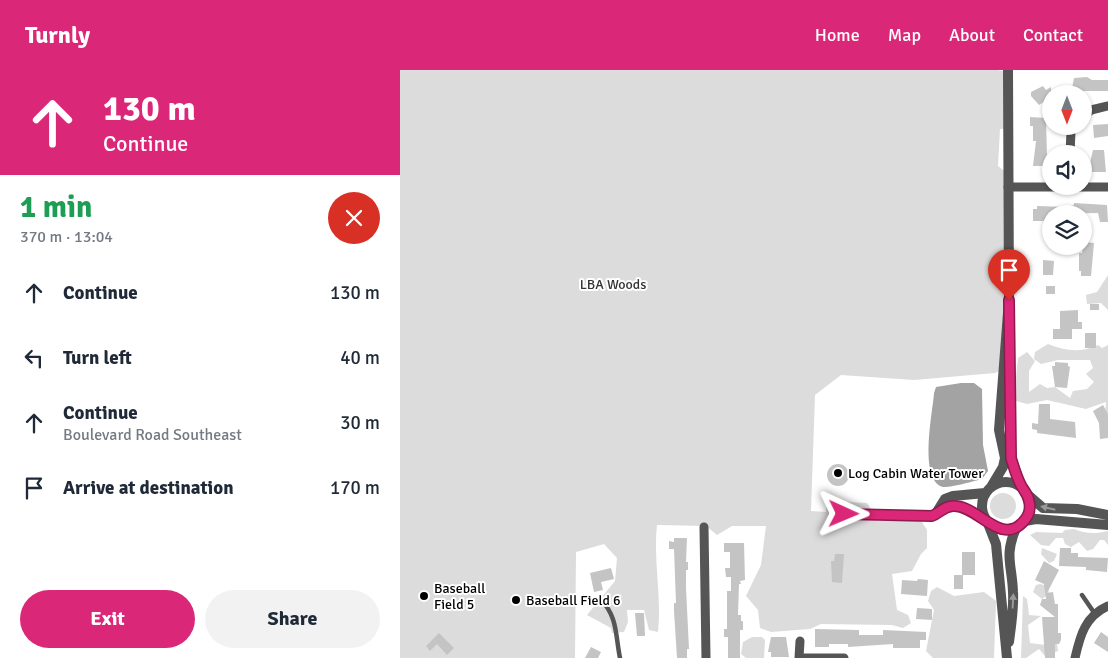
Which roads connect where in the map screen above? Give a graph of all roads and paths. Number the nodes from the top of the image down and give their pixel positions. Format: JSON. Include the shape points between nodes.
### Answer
{"nodes":[{"id":1,"x":1008,"y":70,"type":"edge"},
{"id":2,"x":1108,"y":106,"type":"edge"},
{"id":3,"x":1092,"y":110,"type":"edge"},
{"id":4,"x":1042,"y":186,"type":"edge"},
{"id":5,"x":1008,"y":187,"type":"junction"},
{"id":6,"x":1092,"y":187,"type":"edge"},
{"id":7,"x":1108,"y":187,"type":"edge"},
{"id":8,"x":1008,"y":330,"type":"junction"},
{"id":9,"x":988,"y":490,"type":"junction"},
{"id":10,"x":1024,"y":490,"type":"junction"},
{"id":11,"x":939,"y":510,"type":"junction"},
{"id":12,"x":844,"y":514,"type":"dead end"},
{"id":13,"x":1108,"y":515,"type":"edge"},
{"id":14,"x":986,"y":519,"type":"junction"},
{"id":15,"x":1025,"y":521,"type":"junction"},
{"id":16,"x":1108,"y":525,"type":"edge"},
{"id":17,"x":704,"y":527,"type":"dead end"},
{"id":18,"x":1016,"y":528,"type":"junction"},
{"id":19,"x":1082,"y":595,"type":"dead end"},
{"id":20,"x":600,"y":598,"type":"dead end"},
{"id":21,"x":1108,"y":606,"type":"edge"},
{"id":22,"x":1096,"y":614,"type":"junction"},
{"id":23,"x":800,"y":641,"type":"dead end"},
{"id":24,"x":620,"y":658,"type":"edge"},
{"id":25,"x":706,"y":658,"type":"edge"},
{"id":26,"x":800,"y":658,"type":"edge"},
{"id":27,"x":844,"y":658,"type":"edge"},
{"id":28,"x":1007,"y":658,"type":"edge"},
{"id":29,"x":1075,"y":658,"type":"edge"}],
"edges":[{"from":1,"to":5,"type":"street"},
{"from":2,"to":3,"type":"street"},
{"from":4,"to":5,"type":"street"},
{"from":5,"to":8,"type":"street"},
{"from":6,"to":7,"type":"street"},
{"from":8,"to":9,"type":"street","via":[[999,430],[1006,458]]},
{"from":8,"to":10,"type":"street","via":[[1011,458]]},
{"from":9,"to":10,"type":"street","via":[[1003,482],[1017,484]]},
{"from":9,"to":11,"type":"street","via":[[953,496],[946,499]]},
{"from":9,"to":14,"type":"street","via":[[982,504]]},
{"from":13,"to":10,"type":"street","one_way":true,"via":[[1077,509],[1043,508]]},
{"from":10,"to":15,"type":"street","via":[[1030,506]]},
{"from":11,"to":12,"type":"street","via":[[935,515],[920,517]]},
{"from":11,"to":14,"type":"street","via":[[953,505],[962,506]]},
{"from":14,"to":18,"type":"street","via":[[998,529]]},
{"from":14,"to":28,"type":"street","via":[[996,544]]},
{"from":15,"to":16,"type":"street","via":[[1036,519]]},
{"from":15,"to":18,"type":"street"},
{"from":17,"to":25,"type":"street"},
{"from":28,"to":18,"type":"street","one_way":true,"via":[[1014,595],[1009,544]]},
{"from":19,"to":22,"type":"lane"},
{"from":20,"to":24,"type":"lane","via":[[615,619]]},
{"from":21,"to":22,"type":"street"},
{"from":22,"to":29,"type":"street","via":[[1080,633]]},
{"from":23,"to":26,"type":"street"},
{"from":26,"to":27,"type":"street"}]}
